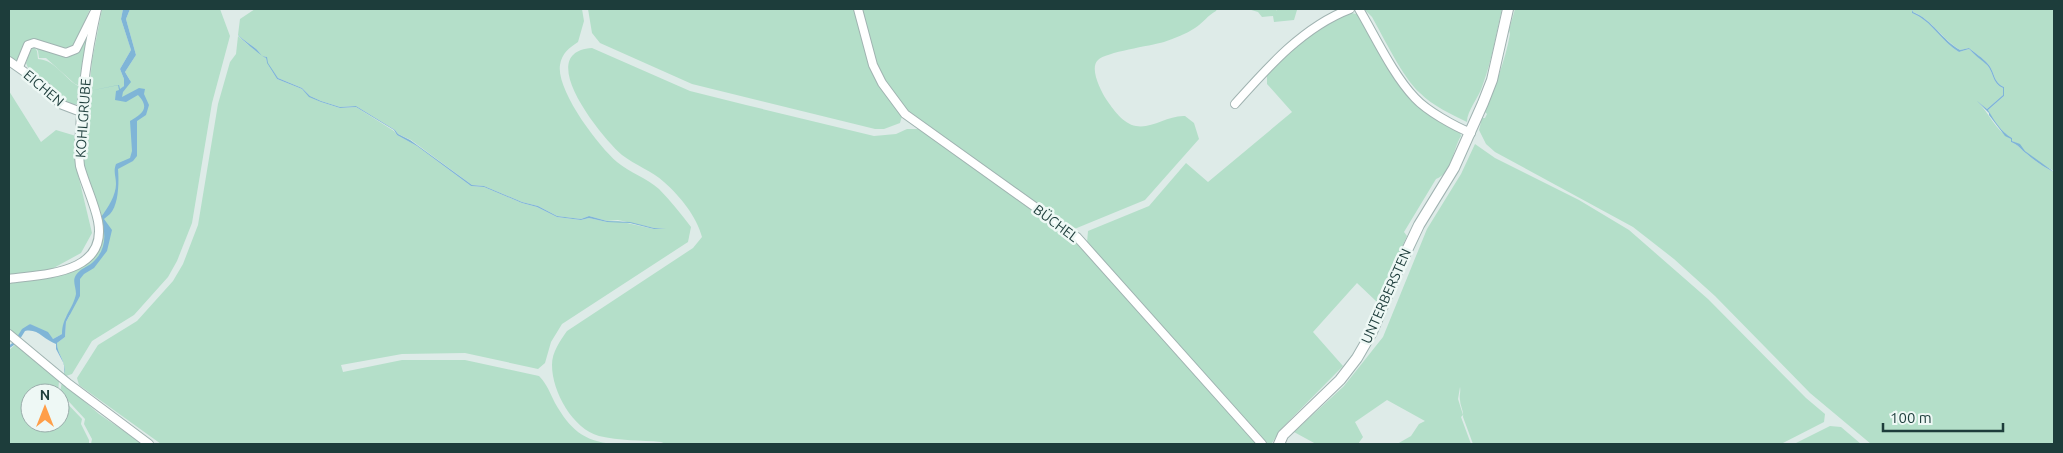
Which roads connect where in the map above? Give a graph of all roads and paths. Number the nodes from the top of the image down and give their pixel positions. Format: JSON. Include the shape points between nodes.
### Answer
{"nodes":[{"id":1,"x":96,"y":9,"type":"edge"},
{"id":2,"x":858,"y":9,"type":"edge"},
{"id":3,"x":1350,"y":9,"type":"edge"},
{"id":4,"x":1359,"y":9,"type":"edge"},
{"id":5,"x":1508,"y":9,"type":"edge"},
{"id":6,"x":9,"y":61,"type":"edge"},
{"id":7,"x":19,"y":67,"type":"junction"},
{"id":8,"x":1235,"y":104,"type":"dead end"},
{"id":9,"x":81,"y":112,"type":"junction"},
{"id":10,"x":1471,"y":132,"type":"junction"},
{"id":11,"x":9,"y":279,"type":"edge"},
{"id":12,"x":14,"y":338,"type":"edge"},
{"id":13,"x":149,"y":444,"type":"edge"},
{"id":14,"x":1262,"y":444,"type":"edge"},
{"id":15,"x":1279,"y":444,"type":"edge"}],
"edges":[{"from":1,"to":7,"type":"street","via":[[76,49],[66,53],[34,42],[28,46]]},
{"from":1,"to":9,"type":"street","name":"KOHLGRUBE"},
{"from":2,"to":14,"type":"street","name":"BÜCHEL","via":[[873,65],[905,114],[1077,237]]},
{"from":3,"to":8,"type":"street","via":[[1298,39]]},
{"from":4,"to":10,"type":"street","via":[[1415,98],[1453,124]]},
{"from":5,"to":10,"type":"street","name":"UNTERBERSTEN","via":[[1492,80]]},
{"from":6,"to":7,"type":"street","name":"EICHEN"},
{"from":7,"to":9,"type":"street","name":"EICHEN","via":[[60,104]]},
{"from":9,"to":11,"type":"street","name":"KOHLGRUBE","via":[[80,166],[98,218],[99,231],[93,252],[86,260],[60,272]]},
{"from":10,"to":15,"type":"street","name":"UNTERBERSTEN","via":[[1412,240],[1372,332],[1357,358]]},
{"from":12,"to":13,"type":"street"}]}
